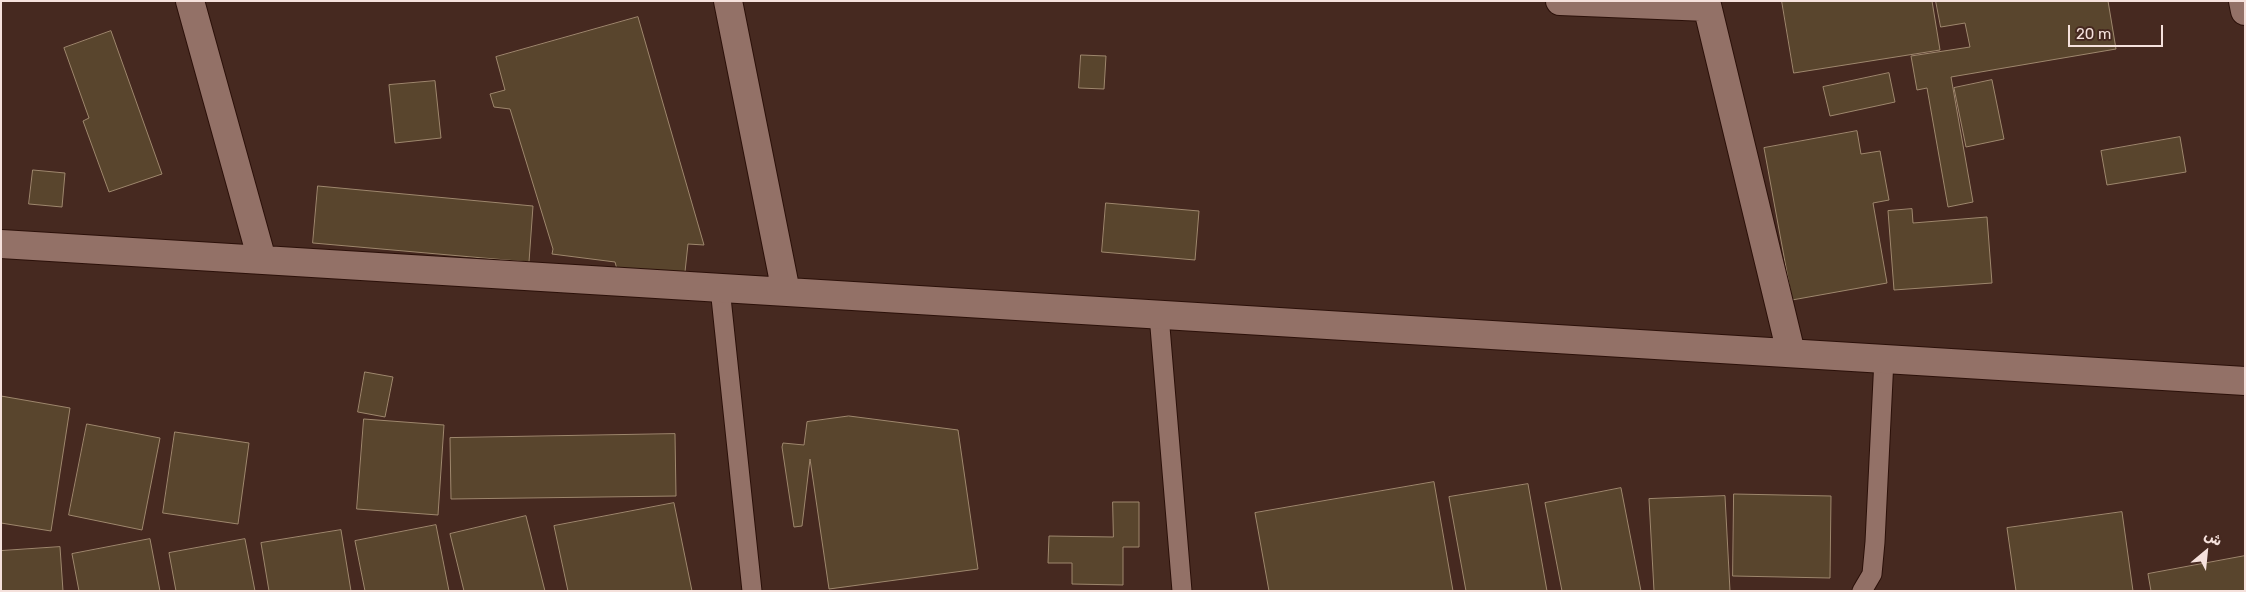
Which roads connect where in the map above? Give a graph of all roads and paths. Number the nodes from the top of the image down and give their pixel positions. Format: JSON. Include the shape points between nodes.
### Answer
{"nodes":[{"id":1,"x":190,"y":1,"type":"edge"},
{"id":2,"x":728,"y":1,"type":"edge"},
{"id":3,"x":1560,"y":1,"type":"edge"},
{"id":4,"x":2243,"y":1,"type":"edge"},
{"id":5,"x":1707,"y":4,"type":"edge"},
{"id":6,"x":2245,"y":11,"type":"edge"},
{"id":7,"x":1,"y":244,"type":"edge"},
{"id":8,"x":262,"y":260,"type":"junction"},
{"id":9,"x":720,"y":288,"type":"junction"},
{"id":10,"x":786,"y":292,"type":"junction"},
{"id":11,"x":1159,"y":315,"type":"junction"},
{"id":12,"x":1791,"y":353,"type":"junction"},
{"id":13,"x":1884,"y":359,"type":"junction"},
{"id":14,"x":2245,"y":381,"type":"edge"},
{"id":15,"x":752,"y":591,"type":"edge"},
{"id":16,"x":1182,"y":591,"type":"edge"},
{"id":17,"x":1862,"y":591,"type":"edge"}],
"edges":[{"from":1,"to":8,"type":"street"},
{"from":2,"to":10,"type":"street"},
{"from":3,"to":5,"type":"street"},
{"from":4,"to":6,"type":"street"},
{"from":5,"to":12,"type":"street"},
{"from":7,"to":8,"type":"street"},
{"from":8,"to":9,"type":"street"},
{"from":9,"to":10,"type":"street"},
{"from":9,"to":15,"type":"lane"},
{"from":10,"to":11,"type":"street"},
{"from":11,"to":12,"type":"street"},
{"from":11,"to":16,"type":"lane"},
{"from":12,"to":13,"type":"street"},
{"from":13,"to":14,"type":"street"},
{"from":13,"to":17,"type":"lane","via":[[1872,574]]}]}
